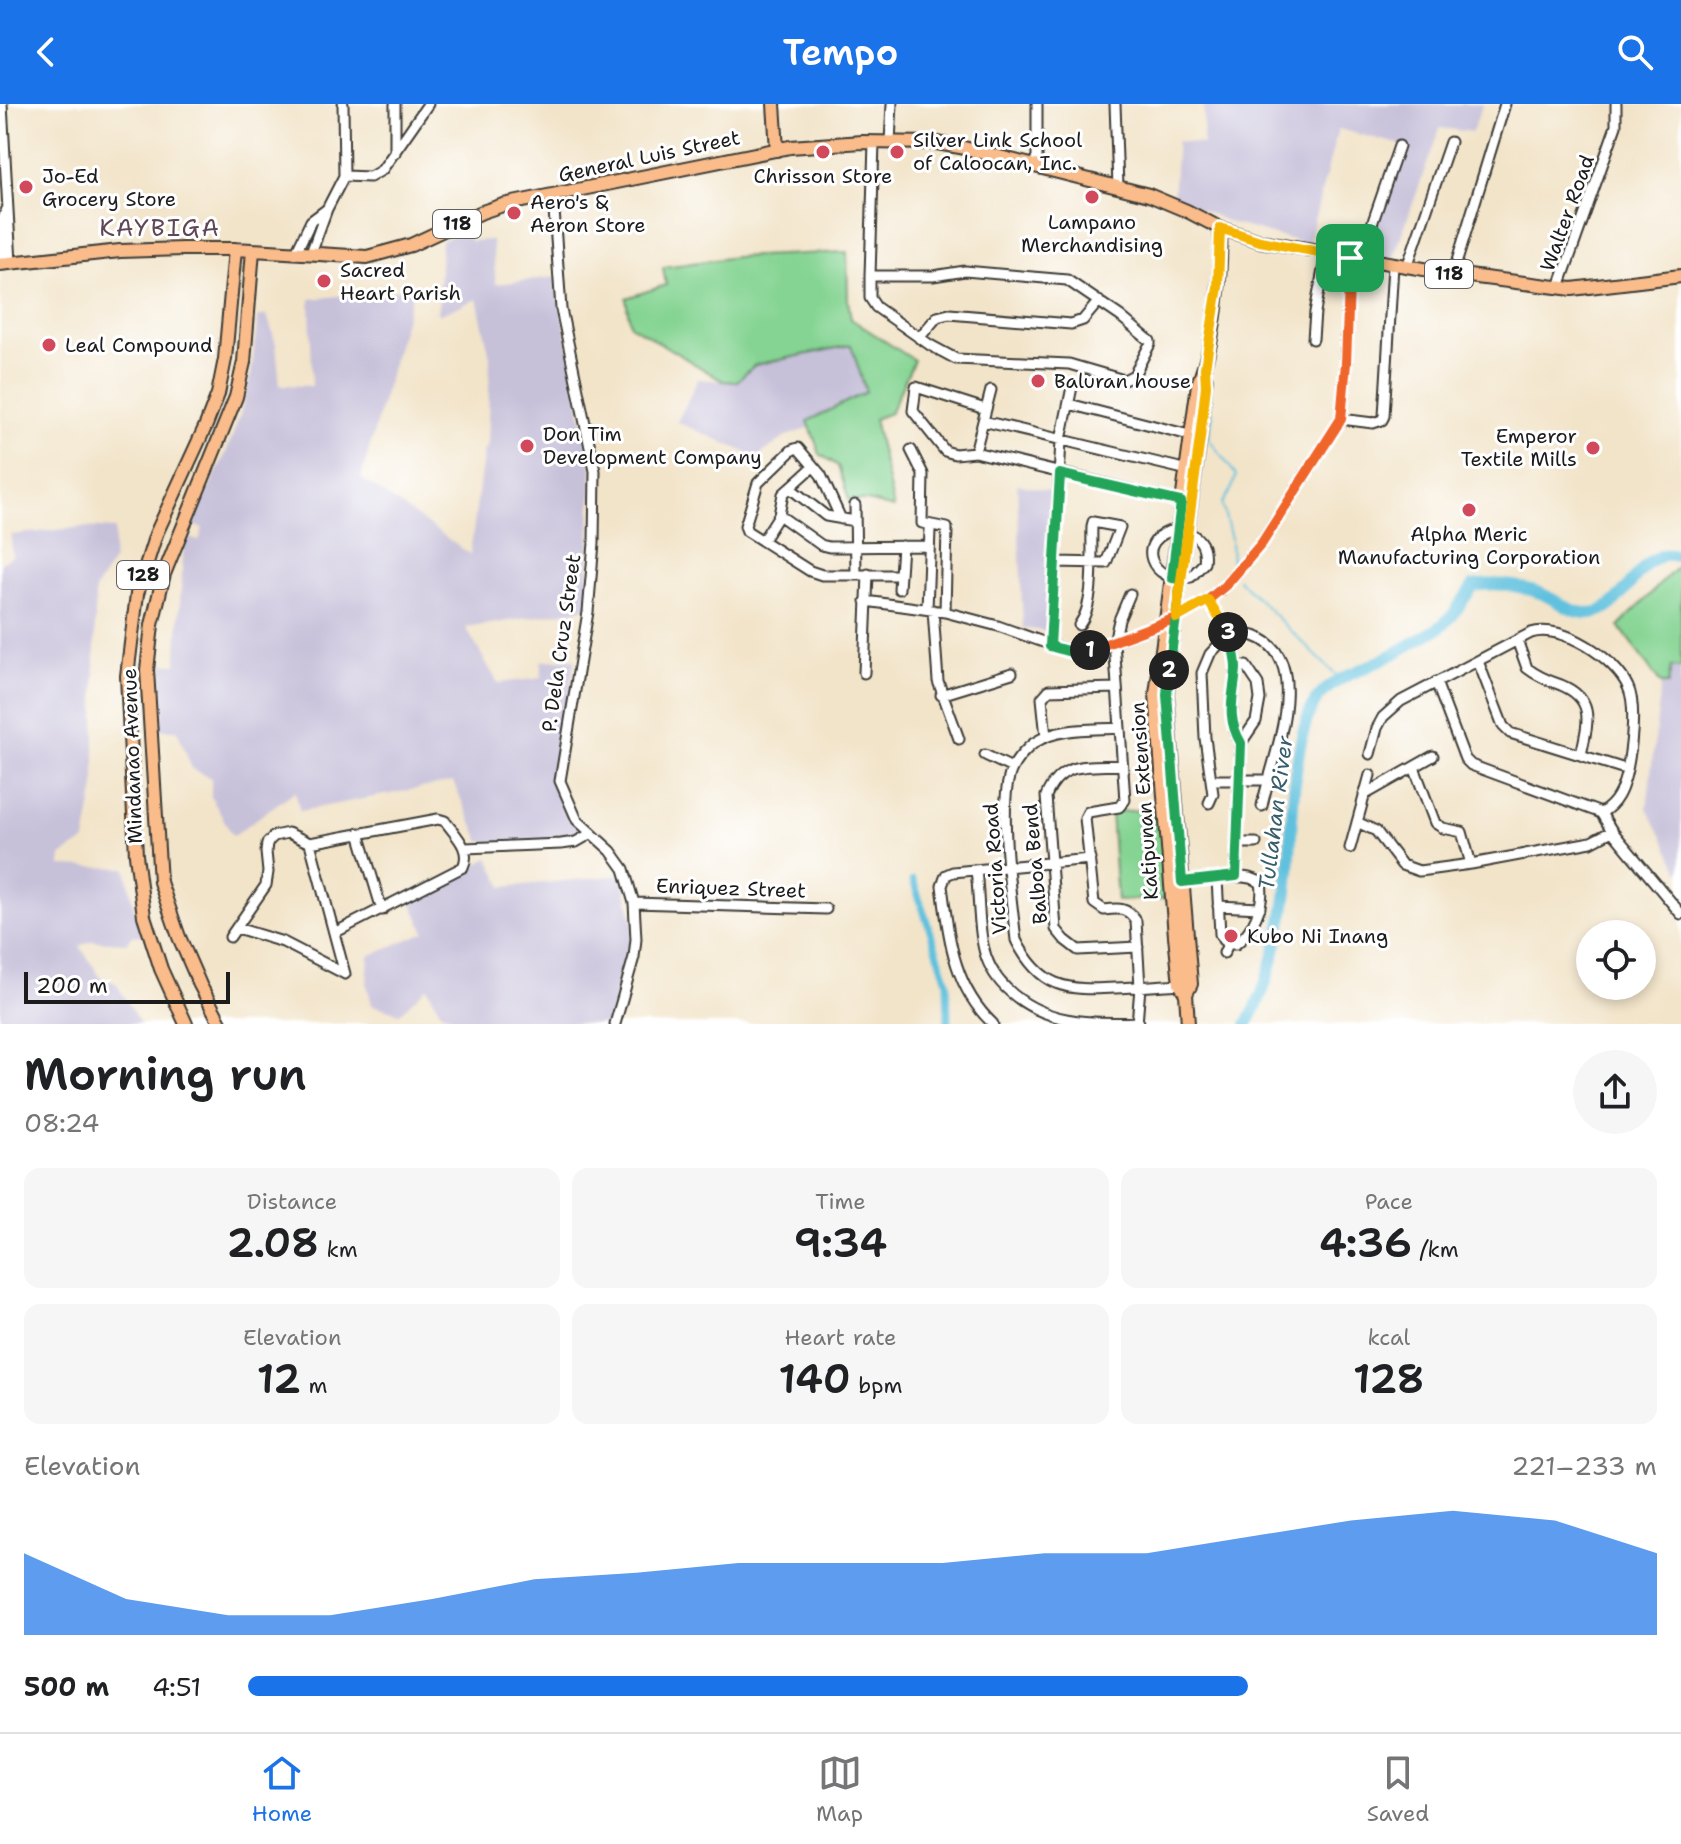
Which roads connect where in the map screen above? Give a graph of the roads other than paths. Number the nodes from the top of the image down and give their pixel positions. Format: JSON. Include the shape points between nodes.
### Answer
{"nodes":[{"id":1,"x":2,"y":104,"type":"edge"},
{"id":2,"x":343,"y":104,"type":"edge"},
{"id":3,"x":395,"y":104,"type":"edge"},
{"id":4,"x":428,"y":104,"type":"edge"},
{"id":5,"x":774,"y":104,"type":"edge"},
{"id":6,"x":892,"y":104,"type":"edge"},
{"id":7,"x":1037,"y":104,"type":"edge"},
{"id":8,"x":1115,"y":104,"type":"edge"},
{"id":9,"x":1505,"y":104,"type":"edge"},
{"id":10,"x":1616,"y":104,"type":"edge"},
{"id":11,"x":2,"y":139,"type":"edge"},
{"id":12,"x":874,"y":142,"type":"junction"},
{"id":13,"x":890,"y":142,"type":"junction"},
{"id":14,"x":1450,"y":142,"type":"dead end"},
{"id":15,"x":1399,"y":146,"type":"dead end"},
{"id":16,"x":777,"y":150,"type":"junction"},
{"id":17,"x":395,"y":153,"type":"junction"},
{"id":18,"x":1034,"y":165,"type":"junction"},
{"id":19,"x":344,"y":176,"type":"junction"},
{"id":20,"x":1118,"y":187,"type":"junction"},
{"id":21,"x":553,"y":196,"type":"junction"},
{"id":22,"x":327,"y":209,"type":"junction"},
{"id":23,"x":1220,"y":228,"type":"junction"},
{"id":24,"x":296,"y":252,"type":"junction"},
{"id":25,"x":311,"y":253,"type":"junction"},
{"id":26,"x":1326,"y":254,"type":"junction"},
{"id":27,"x":235,"y":255,"type":"junction"},
{"id":28,"x":253,"y":256,"type":"junction"},
{"id":29,"x":1355,"y":259,"type":"junction"},
{"id":30,"x":5,"y":263,"type":"edge"},
{"id":31,"x":1393,"y":265,"type":"junction"},
{"id":32,"x":1407,"y":267,"type":"junction"},
{"id":33,"x":1453,"y":274,"type":"junction"},
{"id":34,"x":870,"y":276,"type":"junction"},
{"id":35,"x":1681,"y":276,"type":"edge"},
{"id":36,"x":1559,"y":287,"type":"junction"},
{"id":37,"x":1099,"y":301,"type":"junction"},
{"id":38,"x":919,"y":338,"type":"junction"},
{"id":39,"x":1313,"y":339,"type":"dead end"},
{"id":40,"x":1072,"y":387,"type":"dead end"},
{"id":41,"x":991,"y":390,"type":"dead end"},
{"id":42,"x":1069,"y":404,"type":"junction"},
{"id":43,"x":985,"y":409,"type":"junction"},
{"id":44,"x":1341,"y":419,"type":"junction"},
{"id":45,"x":983,"y":421,"type":"junction"},
{"id":46,"x":1195,"y":437,"type":"junction"},
{"id":47,"x":1061,"y":440,"type":"junction"},
{"id":48,"x":911,"y":450,"type":"dead end"},
{"id":49,"x":975,"y":452,"type":"junction"},
{"id":50,"x":813,"y":467,"type":"junction"},
{"id":51,"x":1190,"y":470,"type":"junction"},
{"id":52,"x":1060,"y":474,"type":"junction"},
{"id":53,"x":790,"y":488,"type":"junction"},
{"id":54,"x":176,"y":490,"type":"junction"},
{"id":55,"x":195,"y":499,"type":"junction"},
{"id":56,"x":1181,"y":502,"type":"junction"},
{"id":57,"x":855,"y":505,"type":"dead end"},
{"id":58,"x":779,"y":515,"type":"junction"},
{"id":59,"x":841,"y":519,"type":"junction"},
{"id":60,"x":855,"y":521,"type":"junction"},
{"id":61,"x":930,"y":530,"type":"dead end"},
{"id":62,"x":1183,"y":531,"type":"junction"},
{"id":63,"x":763,"y":540,"type":"junction"},
{"id":64,"x":856,"y":546,"type":"junction"},
{"id":65,"x":902,"y":546,"type":"junction"},
{"id":66,"x":929,"y":546,"type":"junction"},
{"id":67,"x":1055,"y":562,"type":"junction"},
{"id":68,"x":1091,"y":563,"type":"junction"},
{"id":69,"x":856,"y":574,"type":"junction"},
{"id":70,"x":868,"y":574,"type":"junction"},
{"id":71,"x":900,"y":575,"type":"junction"},
{"id":72,"x":1176,"y":579,"type":"junction"},
{"id":73,"x":899,"y":589,"type":"dead end"},
{"id":74,"x":1130,"y":594,"type":"dead end"},
{"id":75,"x":1208,"y":600,"type":"junction"},
{"id":76,"x":866,"y":601,"type":"junction"},
{"id":77,"x":930,"y":609,"type":"junction"},
{"id":78,"x":945,"y":612,"type":"junction"},
{"id":79,"x":1171,"y":619,"type":"junction"},
{"id":80,"x":1079,"y":625,"type":"dead end"},
{"id":81,"x":1229,"y":634,"type":"junction"},
{"id":82,"x":1517,"y":640,"type":"junction"},
{"id":83,"x":1114,"y":642,"type":"junction"},
{"id":84,"x":1050,"y":646,"type":"junction"},
{"id":85,"x":1478,"y":661,"type":"junction"},
{"id":86,"x":1236,"y":668,"type":"junction"},
{"id":87,"x":864,"y":673,"type":"dead end"},
{"id":88,"x":1012,"y":673,"type":"dead end"},
{"id":89,"x":1436,"y":682,"type":"junction"},
{"id":90,"x":1115,"y":688,"type":"junction"},
{"id":91,"x":941,"y":695,"type":"junction"},
{"id":92,"x":1119,"y":728,"type":"junction"},
{"id":93,"x":1046,"y":737,"type":"junction"},
{"id":94,"x":959,"y":739,"type":"dead end"},
{"id":95,"x":1241,"y":743,"type":"junction"},
{"id":96,"x":1370,"y":754,"type":"dead end"},
{"id":97,"x":985,"y":755,"type":"dead end"},
{"id":98,"x":1581,"y":755,"type":"junction"},
{"id":99,"x":1433,"y":756,"type":"dead end"},
{"id":100,"x":1122,"y":765,"type":"junction"},
{"id":101,"x":1414,"y":767,"type":"junction"},
{"id":102,"x":1012,"y":768,"type":"junction"},
{"id":103,"x":1625,"y":769,"type":"junction"},
{"id":104,"x":1370,"y":775,"type":"dead end"},
{"id":105,"x":1212,"y":780,"type":"junction"},
{"id":106,"x":1239,"y":780,"type":"junction"},
{"id":107,"x":1267,"y":780,"type":"junction"},
{"id":108,"x":1364,"y":795,"type":"junction"},
{"id":109,"x":1209,"y":803,"type":"dead end"},
{"id":110,"x":1262,"y":806,"type":"dead end"},
{"id":111,"x":1601,"y":813,"type":"junction"},
{"id":112,"x":1357,"y":822,"type":"junction"},
{"id":113,"x":1612,"y":831,"type":"junction"},
{"id":114,"x":359,"y":833,"type":"junction"},
{"id":115,"x":590,"y":834,"type":"junction"},
{"id":116,"x":310,"y":843,"type":"junction"},
{"id":117,"x":1237,"y":843,"type":"junction"},
{"id":118,"x":1256,"y":843,"type":"dead end"},
{"id":119,"x":465,"y":848,"type":"junction"},
{"id":120,"x":1350,"y":848,"type":"dead end"},
{"id":121,"x":1090,"y":859,"type":"junction"},
{"id":122,"x":1050,"y":863,"type":"junction"},
{"id":123,"x":1471,"y":864,"type":"junction"},
{"id":124,"x":1009,"y":867,"type":"junction"},
{"id":125,"x":976,"y":870,"type":"junction"},
{"id":126,"x":1236,"y":876,"type":"junction"},
{"id":127,"x":1217,"y":879,"type":"junction"},
{"id":128,"x":1176,"y":882,"type":"junction"},
{"id":129,"x":634,"y":903,"type":"junction"},
{"id":130,"x":1218,"y":906,"type":"junction"},
{"id":131,"x":1260,"y":908,"type":"junction"},
{"id":132,"x":826,"y":909,"type":"dead end"},
{"id":133,"x":170,"y":910,"type":"junction"},
{"id":134,"x":382,"y":910,"type":"junction"},
{"id":135,"x":1681,"y":914,"type":"edge"},
{"id":136,"x":144,"y":916,"type":"junction"},
{"id":137,"x":237,"y":928,"type":"junction"},
{"id":138,"x":334,"y":933,"type":"junction"},
{"id":139,"x":230,"y":937,"type":"dead end"},
{"id":140,"x":1138,"y":947,"type":"junction"},
{"id":141,"x":1140,"y":987,"type":"junction"},
{"id":142,"x":1186,"y":988,"type":"junction"},
{"id":143,"x":1138,"y":1023,"type":"edge"},
{"id":144,"x":186,"y":1024,"type":"edge"},
{"id":145,"x":221,"y":1024,"type":"edge"},
{"id":146,"x":615,"y":1024,"type":"edge"},
{"id":147,"x":993,"y":1024,"type":"edge"},
{"id":148,"x":1188,"y":1024,"type":"edge"}],
"edges":[{"from":1,"to":11,"type":"street"},
{"from":2,"to":19,"type":"street"},
{"from":3,"to":17,"type":"street"},
{"from":4,"to":17,"type":"street"},
{"from":5,"to":16,"type":"main road"},
{"from":6,"to":13,"type":"street"},
{"from":7,"to":18,"type":"street"},
{"from":8,"to":20,"type":"street"},
{"from":9,"to":33,"type":"street"},
{"from":10,"to":36,"type":"street","name":"Walter Road","via":[[1616,126]]},
{"from":11,"to":30,"type":"street","via":[[10,220]]},
{"from":12,"to":13,"type":"main road","name":"General Luis Street","number":"118"},
{"from":12,"to":16,"type":"main road","name":"General Luis Street","number":"118"},
{"from":12,"to":34,"type":"street"},
{"from":13,"to":18,"type":"main road","name":"General Luis Street","number":"118","via":[[937,143]]},
{"from":14,"to":32,"type":"street"},
{"from":15,"to":29,"type":"street"},
{"from":16,"to":21,"type":"main road","name":"General Luis Street","number":"118"},
{"from":17,"to":19,"type":"street","via":[[376,174]]},
{"from":18,"to":20,"type":"main road","name":"General Luis Street","number":"118"},
{"from":19,"to":22,"type":"street"},
{"from":20,"to":23,"type":"main road","name":"General Luis Street","number":"118","via":[[1164,200]]},
{"from":21,"to":25,"type":"main road","name":"General Luis Street","number":"118","via":[[482,212],[381,255]]},
{"from":21,"to":115,"type":"street","name":"P. Dela Cruz Street","via":[[561,309],[595,471],[588,612],[560,781],[571,810]]},
{"from":22,"to":24,"type":"street","via":[[311,221]]},
{"from":22,"to":25,"type":"street"},
{"from":23,"to":26,"type":"main road","name":"General Luis Street","number":"118"},
{"from":23,"to":46,"type":"main road","name":"Katipunan Extension","via":[[1219,278]]},
{"from":24,"to":25,"type":"main road","name":"General Luis Street","number":"118"},
{"from":24,"to":28,"type":"main road","name":"General Luis Street","number":"118"},
{"from":26,"to":29,"type":"main road","name":"General Luis Street","number":"118"},
{"from":26,"to":39,"type":"street"},
{"from":27,"to":28,"type":"main road","name":"General Luis Street","number":"118"},
{"from":27,"to":30,"type":"main road","name":"General Luis Street","number":"118","via":[[120,251]]},
{"from":27,"to":54,"type":"main road","name":"Mindanao Avenue","number":"128","via":[[218,394]]},
{"from":28,"to":55,"type":"main road","name":"Mindanao Avenue","number":"128","via":[[236,397]]},
{"from":29,"to":31,"type":"main road","name":"General Luis Street","number":"118"},
{"from":29,"to":44,"type":"street"},
{"from":31,"to":32,"type":"main road","name":"General Luis Street","number":"118"},
{"from":31,"to":44,"type":"street","via":[[1384,416],[1378,423]]},
{"from":32,"to":33,"type":"main road","name":"General Luis Street","number":"118"},
{"from":33,"to":36,"type":"main road","name":"General Luis Street","number":"118"},
{"from":34,"to":37,"type":"street","via":[[965,271],[1067,280]]},
{"from":34,"to":38,"type":"street","via":[[870,298],[876,307]]},
{"from":35,"to":36,"type":"main road","name":"General Luis Street","number":"118"},
{"from":37,"to":38,"type":"street","via":[[1083,320],[1071,324],[949,314],[937,317]]},
{"from":37,"to":38,"type":"street","via":[[1150,341],[1130,379],[1069,364],[956,359]]},
{"from":40,"to":42,"type":"street"},
{"from":41,"to":43,"type":"street"},
{"from":42,"to":46,"type":"street"},
{"from":42,"to":47,"type":"street"},
{"from":43,"to":45,"type":"street"},
{"from":43,"to":49,"type":"street","via":[[916,387],[913,411],[945,451]]},
{"from":44,"to":75,"type":"street","via":[[1262,543]]},
{"from":45,"to":47,"type":"street"},
{"from":45,"to":49,"type":"street"},
{"from":46,"to":51,"type":"main road","name":"Katipunan Extension"},
{"from":47,"to":51,"type":"street"},
{"from":47,"to":52,"type":"street"},
{"from":48,"to":78,"type":"street","via":[[923,474],[922,523],[947,528]]},
{"from":49,"to":52,"type":"street"},
{"from":50,"to":53,"type":"street"},
{"from":50,"to":59,"type":"street"},
{"from":50,"to":63,"type":"street","via":[[798,448],[758,483],[740,527]]},
{"from":51,"to":56,"type":"main road","name":"Katipunan Extension"},
{"from":51,"to":62,"type":"main road","name":"Katipunan Extension"},
{"from":52,"to":56,"type":"street"},
{"from":52,"to":67,"type":"street"},
{"from":53,"to":58,"type":"street","via":[[783,494]]},
{"from":53,"to":59,"type":"street","via":[[826,516]]},
{"from":54,"to":55,"type":"main road"},
{"from":54,"to":136,"type":"main road","name":"Mindanao Avenue","number":"128","via":[[137,594],[130,645],[127,701]]},
{"from":55,"to":133,"type":"main road","name":"Mindanao Avenue","number":"128","via":[[164,574],[147,660],[157,868]]},
{"from":56,"to":62,"type":"main road","name":"Katipunan Extension"},
{"from":57,"to":60,"type":"street"},
{"from":58,"to":63,"type":"street"},
{"from":58,"to":64,"type":"street","via":[[821,545]]},
{"from":59,"to":60,"type":"street"},
{"from":60,"to":64,"type":"street"},
{"from":61,"to":66,"type":"street"},
{"from":62,"to":72,"type":"main road","name":"Katipunan Extension"},
{"from":62,"to":72,"type":"street","via":[[1197,537],[1205,554],[1199,571]]},
{"from":62,"to":72,"type":"street","via":[[1163,532],[1150,550],[1158,571]]},
{"from":63,"to":69,"type":"street","via":[[810,571]]},
{"from":64,"to":65,"type":"street"},
{"from":64,"to":69,"type":"street"},
{"from":65,"to":66,"type":"street"},
{"from":65,"to":71,"type":"street"},
{"from":66,"to":77,"type":"street"},
{"from":67,"to":68,"type":"street"},
{"from":67,"to":84,"type":"street"},
{"from":68,"to":68,"type":"street","via":[[1109,559],[1118,525],[1093,522]]},
{"from":68,"to":80,"type":"street","via":[[1089,609]]},
{"from":69,"to":70,"type":"street"},
{"from":70,"to":71,"type":"street"},
{"from":70,"to":76,"type":"street"},
{"from":71,"to":73,"type":"street"},
{"from":72,"to":79,"type":"main road","name":"Katipunan Extension"},
{"from":74,"to":83,"type":"street"},
{"from":75,"to":79,"type":"street"},
{"from":75,"to":81,"type":"street"},
{"from":76,"to":77,"type":"street"},
{"from":76,"to":87,"type":"street"},
{"from":77,"to":78,"type":"street"},
{"from":77,"to":91,"type":"street"},
{"from":78,"to":84,"type":"street"},
{"from":79,"to":83,"type":"street"},
{"from":79,"to":128,"type":"main road","name":"Katipunan Extension","via":[[1167,695]]},
{"from":81,"to":86,"type":"street"},
{"from":81,"to":105,"type":"street","via":[[1210,654],[1202,673]]},
{"from":81,"to":107,"type":"street","via":[[1254,636],[1272,647],[1283,667],[1286,708]]},
{"from":82,"to":85,"type":"street"},
{"from":82,"to":98,"type":"street","via":[[1527,668],[1569,688],[1585,705]]},
{"from":82,"to":103,"type":"street","via":[[1538,630],[1559,633],[1600,654],[1618,672],[1628,687],[1633,714]]},
{"from":83,"to":84,"type":"street","via":[[1074,653]]},
{"from":83,"to":90,"type":"street"},
{"from":85,"to":89,"type":"street"},
{"from":85,"to":98,"type":"street","via":[[1505,729]]},
{"from":86,"to":95,"type":"street","via":[[1231,700]]},
{"from":86,"to":95,"type":"street","via":[[1250,670],[1260,699],[1256,721]]},
{"from":88,"to":91,"type":"street"},
{"from":89,"to":96,"type":"street","via":[[1383,717]]},
{"from":89,"to":111,"type":"street","via":[[1471,765]]},
{"from":90,"to":92,"type":"street"},
{"from":90,"to":93,"type":"street","via":[[1049,690],[1042,698]]},
{"from":91,"to":94,"type":"street"},
{"from":92,"to":93,"type":"street"},
{"from":92,"to":100,"type":"street"},
{"from":93,"to":102,"type":"street"},
{"from":95,"to":106,"type":"street"},
{"from":97,"to":102,"type":"street"},
{"from":98,"to":103,"type":"street"},
{"from":99,"to":101,"type":"street"},
{"from":100,"to":121,"type":"street","via":[[1123,804],[1092,810],[1085,818]]},
{"from":100,"to":122,"type":"street","name":"Balboa Bend","via":[[1064,771],[1053,779],[1046,796]]},
{"from":101,"to":108,"type":"street"},
{"from":101,"to":123,"type":"street","via":[[1432,818],[1443,828],[1462,832]]},
{"from":102,"to":124,"type":"street","name":"Victoria Road","via":[[1006,799]]},
{"from":103,"to":111,"type":"street","via":[[1620,794]]},
{"from":104,"to":108,"type":"street"},
{"from":105,"to":106,"type":"street"},
{"from":105,"to":109,"type":"street"},
{"from":106,"to":107,"type":"street"},
{"from":106,"to":117,"type":"street"},
{"from":107,"to":110,"type":"street"},
{"from":108,"to":112,"type":"street"},
{"from":111,"to":113,"type":"street"},
{"from":112,"to":120,"type":"street"},
{"from":112,"to":123,"type":"street","via":[[1376,831],[1397,860],[1411,869]]},
{"from":113,"to":123,"type":"street","via":[[1591,842]]},
{"from":113,"to":135,"type":"street"},
{"from":114,"to":116,"type":"street"},
{"from":114,"to":119,"type":"street","via":[[438,819]]},
{"from":114,"to":134,"type":"street"},
{"from":115,"to":119,"type":"street","via":[[561,844]]},
{"from":115,"to":129,"type":"street","name":"P. Dela Cruz Street","via":[[624,869]]},
{"from":116,"to":137,"type":"street","via":[[281,832],[267,843],[268,878]]},
{"from":116,"to":138,"type":"street"},
{"from":117,"to":118,"type":"street"},
{"from":117,"to":126,"type":"street"},
{"from":119,"to":134,"type":"street","via":[[466,861],[458,871]]},
{"from":121,"to":122,"type":"street"},
{"from":121,"to":140,"type":"street","via":[[1094,903],[1104,910],[1131,913]]},
{"from":122,"to":124,"type":"street"},
{"from":122,"to":140,"type":"street","name":"Balboa Bend","via":[[1056,929],[1065,940],[1078,950]]},
{"from":124,"to":125,"type":"street"},
{"from":124,"to":141,"type":"street","name":"Victoria Road","via":[[1016,940],[1042,975],[1081,990]]},
{"from":125,"to":143,"type":"street","via":[[987,962],[1016,1000],[1044,1017],[1076,1024]]},
{"from":125,"to":147,"type":"street","via":[[946,875],[942,886],[959,976]]},
{"from":126,"to":127,"type":"street"},
{"from":126,"to":131,"type":"street","via":[[1261,883]]},
{"from":127,"to":128,"type":"street"},
{"from":127,"to":130,"type":"street"},
{"from":128,"to":142,"type":"main road","name":"Katipunan Extension"},
{"from":129,"to":132,"type":"street","name":"Enriquez Street"},
{"from":129,"to":146,"type":"street","name":"P. Dela Cruz Street","via":[[634,957]]},
{"from":130,"to":131,"type":"street"},
{"from":130,"to":131,"type":"street","via":[[1226,948],[1243,939]]},
{"from":133,"to":136,"type":"main road"},
{"from":133,"to":145,"type":"main road","name":"Mindanao Avenue","number":"128"},
{"from":134,"to":138,"type":"street"},
{"from":136,"to":144,"type":"main road","name":"Mindanao Avenue","number":"128"},
{"from":137,"to":138,"type":"street","via":[[283,942],[345,974]]},
{"from":137,"to":139,"type":"street"},
{"from":140,"to":141,"type":"street"},
{"from":141,"to":142,"type":"street","name":"Victoria Road"},
{"from":141,"to":143,"type":"street"},
{"from":142,"to":148,"type":"main road","name":"Katipunan Extension"}]}
